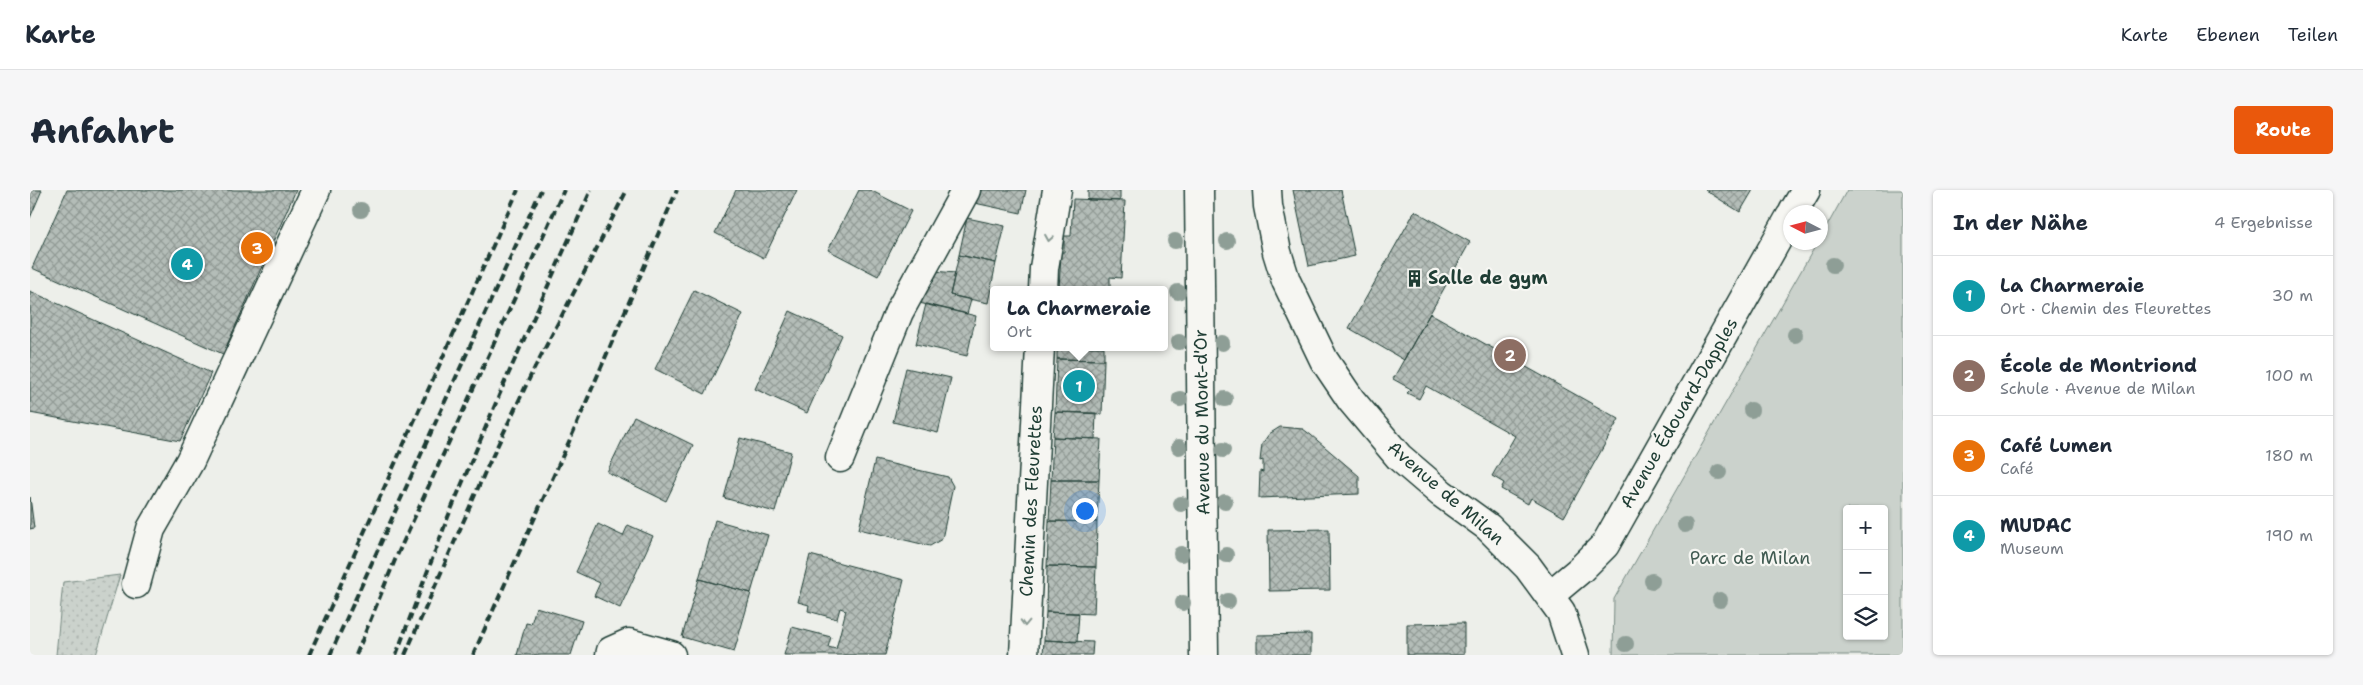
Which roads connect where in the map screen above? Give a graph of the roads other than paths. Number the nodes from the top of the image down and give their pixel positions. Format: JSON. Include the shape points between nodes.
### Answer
{"nodes":[{"id":1,"x":316,"y":190,"type":"edge"},
{"id":2,"x":966,"y":190,"type":"edge"},
{"id":3,"x":1057,"y":190,"type":"edge"},
{"id":4,"x":1199,"y":190,"type":"edge"},
{"id":5,"x":1267,"y":190,"type":"edge"},
{"id":6,"x":1806,"y":190,"type":"edge"},
{"id":7,"x":1797,"y":205,"type":"edge"},
{"id":8,"x":1783,"y":229,"type":"edge"},
{"id":9,"x":1043,"y":286,"type":"edge"},
{"id":10,"x":1040,"y":351,"type":"edge"},
{"id":11,"x":840,"y":458,"type":"dead end"},
{"id":12,"x":136,"y":584,"type":"dead end"},
{"id":13,"x":1550,"y":595,"type":"junction"},
{"id":14,"x":619,"y":649,"type":"edge"},
{"id":15,"x":671,"y":655,"type":"edge"},
{"id":16,"x":1024,"y":655,"type":"edge"},
{"id":17,"x":1204,"y":655,"type":"edge"},
{"id":18,"x":1575,"y":655,"type":"edge"}],
"edges":[{"from":1,"to":12,"type":"street","via":[[190,462],[152,529]]},
{"from":2,"to":11,"type":"street","via":[[900,312]]},
{"from":3,"to":9,"type":"street","one_way":true},
{"from":4,"to":17,"type":"street","name":"Avenue du Mont-d'Or"},
{"from":5,"to":13,"type":"street","name":"Avenue de Milan","via":[[1277,252],[1286,281],[1324,360],[1351,400],[1399,457],[1488,527],[1528,567]]},
{"from":6,"to":7,"type":"street"},
{"from":8,"to":13,"type":"street","name":"Avenue Édouard-Dapples","via":[[1605,545]]},
{"from":10,"to":16,"type":"street","name":"Chemin des Fleurettes","one_way":true},
{"from":13,"to":18,"type":"street","name":"Avenue de Milan","via":[[1561,612]]},
{"from":14,"to":15,"type":"street"}]}
